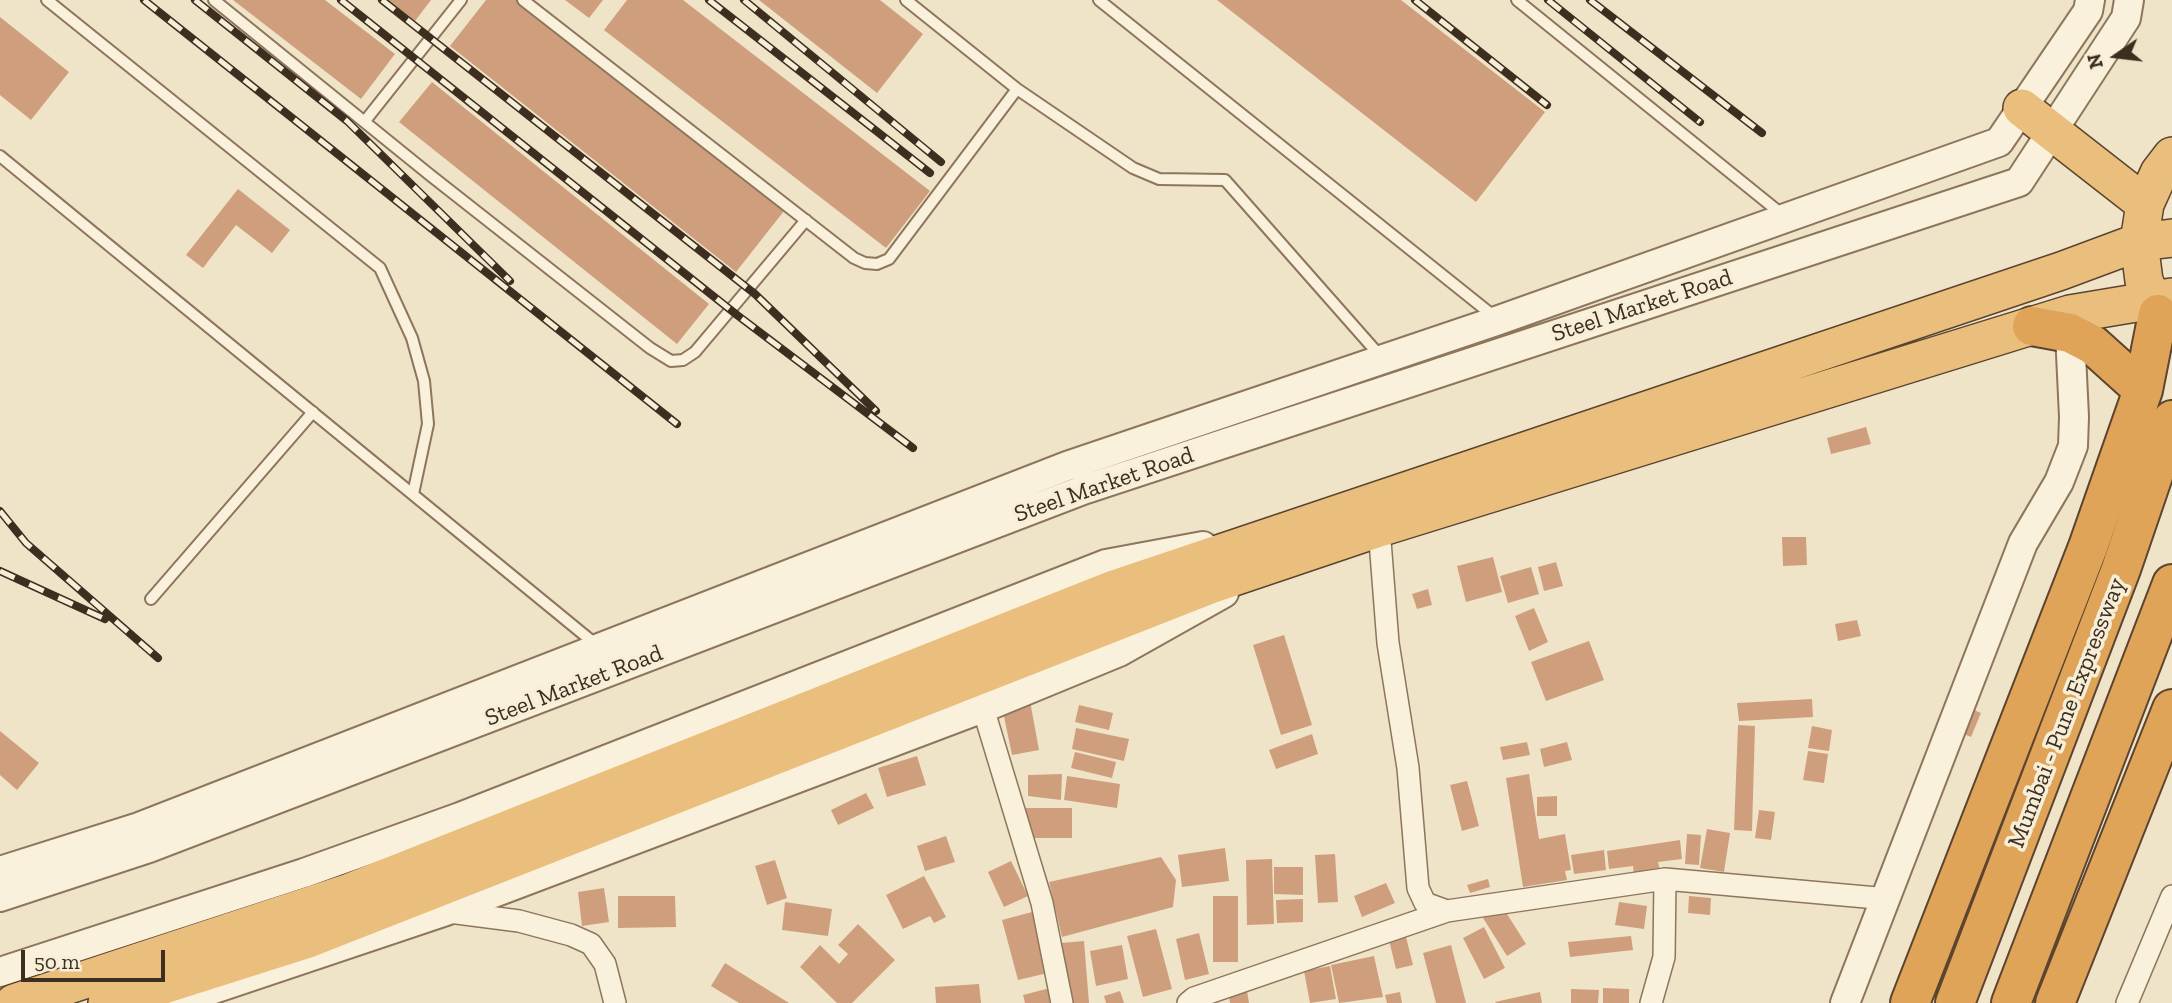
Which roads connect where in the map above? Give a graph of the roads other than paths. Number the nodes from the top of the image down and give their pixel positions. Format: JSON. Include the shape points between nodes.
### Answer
{"nodes":[{"id":1,"x":47,"y":0,"type":"edge"},
{"id":2,"x":214,"y":0,"type":"edge"},
{"id":3,"x":461,"y":0,"type":"edge"},
{"id":4,"x":523,"y":0,"type":"edge"},
{"id":5,"x":906,"y":0,"type":"edge"},
{"id":6,"x":1099,"y":0,"type":"edge"},
{"id":7,"x":1517,"y":0,"type":"edge"},
{"id":8,"x":2090,"y":0,"type":"edge"},
{"id":9,"x":2129,"y":0,"type":"edge"},
{"id":10,"x":1017,"y":89,"type":"junction"},
{"id":11,"x":2022,"y":108,"type":"junction"},
{"id":12,"x":365,"y":121,"type":"junction"},
{"id":13,"x":2052,"y":131,"type":"junction"},
{"id":14,"x":0,"y":156,"type":"edge"},
{"id":15,"x":2172,"y":156,"type":"edge"},
{"id":16,"x":2145,"y":204,"type":"junction"},
{"id":17,"x":1786,"y":218,"type":"junction"},
{"id":18,"x":806,"y":220,"type":"junction"},
{"id":19,"x":2155,"y":240,"type":"edge"},
{"id":20,"x":2163,"y":310,"type":"edge"},
{"id":21,"x":1499,"y":320,"type":"junction"},
{"id":22,"x":2032,"y":326,"type":"junction"},
{"id":23,"x":2070,"y":333,"type":"junction"},
{"id":24,"x":1383,"y":359,"type":"junction"},
{"id":25,"x":2143,"y":390,"type":"junction"},
{"id":26,"x":313,"y":412,"type":"junction"},
{"id":27,"x":2172,"y":420,"type":"edge"},
{"id":28,"x":413,"y":494,"type":"junction"},
{"id":29,"x":1380,"y":528,"type":"junction"},
{"id":30,"x":1274,"y":549,"type":"junction"},
{"id":31,"x":2172,"y":584,"type":"edge"},
{"id":32,"x":151,"y":599,"type":"dead end"},
{"id":33,"x":612,"y":658,"type":"junction"},
{"id":34,"x":983,"y":708,"type":"junction"},
{"id":35,"x":2172,"y":709,"type":"edge"},
{"id":36,"x":0,"y":870,"type":"edge"},
{"id":37,"x":1665,"y":879,"type":"junction"},
{"id":38,"x":0,"y":897,"type":"edge"},
{"id":39,"x":2172,"y":897,"type":"edge"},
{"id":40,"x":1888,"y":899,"type":"junction"},
{"id":41,"x":446,"y":911,"type":"junction"},
{"id":42,"x":1447,"y":911,"type":"junction"},
{"id":43,"x":0,"y":972,"type":"edge"},
{"id":44,"x":14,"y":1003,"type":"edge"},
{"id":45,"x":107,"y":1003,"type":"edge"},
{"id":46,"x":172,"y":1003,"type":"edge"},
{"id":47,"x":615,"y":1003,"type":"edge"},
{"id":48,"x":1062,"y":1003,"type":"edge"},
{"id":49,"x":1188,"y":1003,"type":"edge"},
{"id":50,"x":1651,"y":1003,"type":"edge"},
{"id":51,"x":1845,"y":1003,"type":"edge"},
{"id":52,"x":1910,"y":1003,"type":"edge"},
{"id":53,"x":1955,"y":1003,"type":"edge"},
{"id":54,"x":2011,"y":1003,"type":"edge"},
{"id":55,"x":2055,"y":1003,"type":"edge"},
{"id":56,"x":2127,"y":1003,"type":"edge"}],
"edges":[{"from":1,"to":28,"type":"lane","via":[[380,268],[412,338],[424,381],[428,424]]},
{"from":2,"to":12,"type":"lane"},
{"from":3,"to":12,"type":"lane"},
{"from":4,"to":18,"type":"lane"},
{"from":5,"to":10,"type":"lane"},
{"from":6,"to":21,"type":"lane"},
{"from":7,"to":17,"type":"lane"},
{"from":8,"to":11,"type":"street","name":"Steel Market Road","via":[[2088,11]]},
{"from":9,"to":13,"type":"street","name":"Steel Market Road","via":[[2126,18]]},
{"from":10,"to":18,"type":"lane","via":[[888,259],[866,263]]},
{"from":10,"to":24,"type":"lane","via":[[1133,168],[1159,179],[1224,180]]},
{"from":11,"to":13,"type":"highway"},
{"from":11,"to":17,"type":"street","name":"Steel Market Road","via":[[1999,142]]},
{"from":12,"to":18,"type":"lane","via":[[671,361],[695,352]]},
{"from":13,"to":16,"type":"highway"},
{"from":13,"to":33,"type":"street","name":"Steel Market Road","via":[[2019,182],[1083,490]]},
{"from":14,"to":26,"type":"lane"},
{"from":15,"to":16,"type":"highway"},
{"from":16,"to":19,"type":"highway"},
{"from":17,"to":21,"type":"street","name":"Steel Market Road"},
{"from":19,"to":20,"type":"highway","via":[[2140,264]]},
{"from":19,"to":30,"type":"highway"},
{"from":20,"to":22,"type":"highway","via":[[2070,314]]},
{"from":20,"to":25,"type":"highway"},
{"from":21,"to":24,"type":"street","name":"Steel Market Road"},
{"from":22,"to":23,"type":"highway"},
{"from":22,"to":29,"type":"highway"},
{"from":23,"to":25,"type":"highway","via":[[2114,361]]},
{"from":23,"to":40,"type":"street","via":[[2073,446],[2059,482],[2023,543]]},
{"from":24,"to":33,"type":"street","name":"Steel Market Road","via":[[1067,466]]},
{"from":25,"to":52,"type":"highway","via":[[2088,547]]},
{"from":26,"to":28,"type":"lane"},
{"from":26,"to":32,"type":"lane"},
{"from":27,"to":53,"type":"highway","name":"Mumbai - Pune Expressway","via":[[2122,569]]},
{"from":28,"to":33,"type":"lane"},
{"from":29,"to":30,"type":"highway"},
{"from":29,"to":42,"type":"street","via":[[1385,610],[1408,768],[1418,888],[1425,903]]},
{"from":30,"to":34,"type":"street","via":[[1119,652]]},
{"from":30,"to":43,"type":"street","via":[[1106,564],[460,817]]},
{"from":30,"to":44,"type":"highway","via":[[1114,589],[350,892]]},
{"from":30,"to":45,"type":"highway","via":[[1197,590],[308,939]]},
{"from":31,"to":54,"type":"highway"},
{"from":33,"to":36,"type":"street","name":"Steel Market Road","via":[[139,827]]},
{"from":33,"to":38,"type":"street","name":"Steel Market Road","via":[[149,848]]},
{"from":34,"to":41,"type":"street"},
{"from":34,"to":48,"type":"street","via":[[1042,903]]},
{"from":35,"to":55,"type":"highway"},
{"from":37,"to":40,"type":"street"},
{"from":37,"to":42,"type":"street"},
{"from":37,"to":50,"type":"street","via":[[1664,957]]},
{"from":39,"to":56,"type":"street"},
{"from":40,"to":51,"type":"street"},
{"from":41,"to":46,"type":"street"},
{"from":41,"to":47,"type":"street","via":[[519,921],[591,944],[605,964]]},
{"from":42,"to":49,"type":"street"}]}
